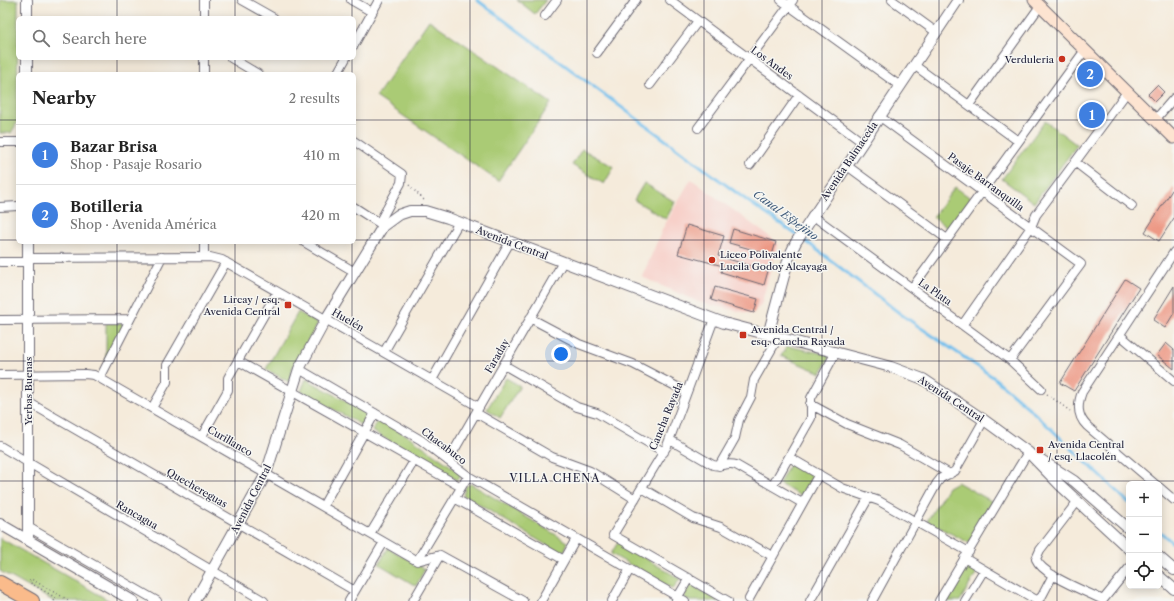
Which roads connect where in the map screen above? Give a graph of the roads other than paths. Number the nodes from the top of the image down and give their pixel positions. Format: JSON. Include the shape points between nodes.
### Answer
{"nodes":[{"id":1,"x":27,"y":0,"type":"edge"},
{"id":2,"x":204,"y":0,"type":"edge"},
{"id":3,"x":242,"y":0,"type":"edge"},
{"id":4,"x":351,"y":0,"type":"edge"},
{"id":5,"x":379,"y":0,"type":"edge"},
{"id":6,"x":557,"y":0,"type":"edge"},
{"id":7,"x":636,"y":0,"type":"edge"},
{"id":8,"x":670,"y":0,"type":"edge"},
{"id":9,"x":781,"y":0,"type":"edge"},
{"id":10,"x":892,"y":0,"type":"edge"},
{"id":11,"x":958,"y":0,"type":"edge"},
{"id":12,"x":791,"y":3,"type":"edge"},
{"id":13,"x":1037,"y":3,"type":"edge"},
{"id":14,"x":372,"y":12,"type":"junction"},
{"id":15,"x":27,"y":16,"type":"edge"},
{"id":16,"x":204,"y":16,"type":"edge"},
{"id":17,"x":270,"y":16,"type":"edge"},
{"id":18,"x":545,"y":16,"type":"dead end"},
{"id":19,"x":698,"y":21,"type":"junction"},
{"id":20,"x":936,"y":32,"type":"junction"},
{"id":21,"x":356,"y":40,"type":"edge"},
{"id":22,"x":1085,"y":50,"type":"junction"},
{"id":23,"x":597,"y":53,"type":"dead end"},
{"id":24,"x":749,"y":58,"type":"junction"},
{"id":25,"x":27,"y":60,"type":"edge"},
{"id":26,"x":204,"y":60,"type":"edge"},
{"id":27,"x":234,"y":60,"type":"edge"},
{"id":28,"x":344,"y":60,"type":"edge"},
{"id":29,"x":914,"y":64,"type":"junction"},
{"id":30,"x":28,"y":72,"type":"edge"},
{"id":31,"x":204,"y":72,"type":"edge"},
{"id":32,"x":255,"y":72,"type":"edge"},
{"id":33,"x":338,"y":72,"type":"edge"},
{"id":34,"x":650,"y":85,"type":"dead end"},
{"id":35,"x":900,"y":86,"type":"junction"},
{"id":36,"x":1127,"y":92,"type":"junction"},
{"id":37,"x":799,"y":95,"type":"junction"},
{"id":38,"x":1174,"y":98,"type":"edge"},
{"id":39,"x":969,"y":105,"type":"junction"},
{"id":40,"x":879,"y":116,"type":"junction"},
{"id":41,"x":1155,"y":120,"type":"junction"},
{"id":42,"x":698,"y":128,"type":"dead end"},
{"id":43,"x":1174,"y":138,"type":"edge"},
{"id":44,"x":1018,"y":141,"type":"junction"},
{"id":45,"x":0,"y":142,"type":"edge"},
{"id":46,"x":16,"y":142,"type":"edge"},
{"id":47,"x":356,"y":142,"type":"edge"},
{"id":48,"x":862,"y":142,"type":"junction"},
{"id":49,"x":1075,"y":162,"type":"junction"},
{"id":50,"x":750,"y":165,"type":"dead end"},
{"id":51,"x":846,"y":165,"type":"junction"},
{"id":52,"x":982,"y":191,"type":"junction"},
{"id":53,"x":16,"y":206,"type":"edge"},
{"id":54,"x":1132,"y":206,"type":"dead end"},
{"id":55,"x":0,"y":207,"type":"edge"},
{"id":56,"x":356,"y":208,"type":"edge"},
{"id":57,"x":812,"y":216,"type":"junction"},
{"id":58,"x":459,"y":222,"type":"junction"},
{"id":59,"x":381,"y":224,"type":"junction"},
{"id":60,"x":1032,"y":227,"type":"junction"},
{"id":61,"x":947,"y":239,"type":"junction"},
{"id":62,"x":510,"y":242,"type":"junction"},
{"id":63,"x":28,"y":244,"type":"edge"},
{"id":64,"x":204,"y":244,"type":"edge"},
{"id":65,"x":307,"y":244,"type":"edge"},
{"id":66,"x":1174,"y":252,"type":"edge"},
{"id":67,"x":162,"y":257,"type":"junction"},
{"id":68,"x":204,"y":257,"type":"junction"},
{"id":69,"x":28,"y":260,"type":"junction"},
{"id":70,"x":0,"y":262,"type":"edge"},
{"id":71,"x":226,"y":262,"type":"junction"},
{"id":72,"x":563,"y":262,"type":"junction"},
{"id":73,"x":355,"y":272,"type":"junction"},
{"id":74,"x":912,"y":288,"type":"junction"},
{"id":75,"x":278,"y":292,"type":"junction"},
{"id":76,"x":530,"y":318,"type":"junction"},
{"id":77,"x":130,"y":319,"type":"junction"},
{"id":78,"x":326,"y":319,"type":"junction"},
{"id":79,"x":714,"y":319,"type":"junction"},
{"id":80,"x":0,"y":320,"type":"edge"},
{"id":81,"x":28,"y":320,"type":"junction"},
{"id":82,"x":963,"y":324,"type":"junction"},
{"id":83,"x":768,"y":335,"type":"junction"},
{"id":84,"x":1120,"y":335,"type":"junction"},
{"id":85,"x":778,"y":338,"type":"junction"},
{"id":86,"x":384,"y":352,"type":"junction"},
{"id":87,"x":836,"y":352,"type":"junction"},
{"id":88,"x":1010,"y":360,"type":"junction"},
{"id":89,"x":238,"y":361,"type":"junction"},
{"id":90,"x":504,"y":365,"type":"junction"},
{"id":91,"x":299,"y":369,"type":"junction"},
{"id":92,"x":0,"y":375,"type":"edge"},
{"id":93,"x":28,"y":375,"type":"junction"},
{"id":94,"x":100,"y":378,"type":"junction"},
{"id":95,"x":432,"y":380,"type":"junction"},
{"id":96,"x":1174,"y":381,"type":"edge"},
{"id":97,"x":1041,"y":389,"type":"road end"},
{"id":98,"x":292,"y":391,"type":"junction"},
{"id":99,"x":687,"y":392,"type":"junction"},
{"id":100,"x":28,"y":402,"type":"junction"},
{"id":101,"x":810,"y":404,"type":"junction"},
{"id":102,"x":152,"y":408,"type":"junction"},
{"id":103,"x":478,"y":410,"type":"junction"},
{"id":104,"x":375,"y":413,"type":"junction"},
{"id":105,"x":984,"y":420,"type":"junction"},
{"id":106,"x":364,"y":432,"type":"junction"},
{"id":107,"x":202,"y":436,"type":"junction"},
{"id":108,"x":670,"y":440,"type":"junction"},
{"id":109,"x":0,"y":446,"type":"edge"},
{"id":110,"x":664,"y":452,"type":"junction"},
{"id":111,"x":1028,"y":452,"type":"junction"},
{"id":112,"x":789,"y":457,"type":"junction"},
{"id":113,"x":414,"y":461,"type":"junction"},
{"id":114,"x":448,"y":461,"type":"junction"},
{"id":115,"x":28,"y":463,"type":"junction"},
{"id":116,"x":719,"y":466,"type":"junction"},
{"id":117,"x":266,"y":474,"type":"junction"},
{"id":118,"x":819,"y":474,"type":"junction"},
{"id":119,"x":950,"y":474,"type":"junction"},
{"id":120,"x":468,"y":476,"type":"junction"},
{"id":121,"x":1151,"y":481,"type":"edge"},
{"id":122,"x":773,"y":485,"type":"junction"},
{"id":123,"x":461,"y":488,"type":"junction"},
{"id":124,"x":642,"y":488,"type":"junction"},
{"id":125,"x":1162,"y":490,"type":"edge"},
{"id":126,"x":869,"y":497,"type":"junction"},
{"id":127,"x":636,"y":498,"type":"junction"},
{"id":128,"x":456,"y":499,"type":"junction"},
{"id":129,"x":1174,"y":500,"type":"edge"},
{"id":130,"x":802,"y":502,"type":"junction"},
{"id":131,"x":1077,"y":502,"type":"junction"},
{"id":132,"x":323,"y":506,"type":"junction"},
{"id":133,"x":917,"y":522,"type":"junction"},
{"id":134,"x":0,"y":524,"type":"edge"},
{"id":135,"x":239,"y":524,"type":"junction"},
{"id":136,"x":1126,"y":526,"type":"edge"},
{"id":137,"x":28,"y":527,"type":"junction"},
{"id":138,"x":1126,"y":528,"type":"edge"},
{"id":139,"x":370,"y":534,"type":"junction"},
{"id":140,"x":1114,"y":536,"type":"junction"},
{"id":141,"x":576,"y":539,"type":"junction"},
{"id":142,"x":28,"y":540,"type":"junction"},
{"id":143,"x":384,"y":542,"type":"junction"},
{"id":144,"x":1126,"y":546,"type":"edge"},
{"id":145,"x":440,"y":555,"type":"junction"},
{"id":146,"x":966,"y":555,"type":"junction"},
{"id":147,"x":772,"y":556,"type":"junction"},
{"id":148,"x":564,"y":560,"type":"junction"},
{"id":149,"x":1162,"y":560,"type":"edge"},
{"id":150,"x":418,"y":561,"type":"junction"},
{"id":151,"x":630,"y":569,"type":"junction"},
{"id":152,"x":984,"y":570,"type":"junction"},
{"id":153,"x":1174,"y":570,"type":"edge"},
{"id":154,"x":212,"y":571,"type":"junction"},
{"id":155,"x":1126,"y":572,"type":"edge"},
{"id":156,"x":1054,"y":575,"type":"junction"},
{"id":157,"x":689,"y":578,"type":"junction"},
{"id":158,"x":1162,"y":579,"type":"edge"},
{"id":159,"x":0,"y":583,"type":"edge"},
{"id":160,"x":1174,"y":589,"type":"edge"},
{"id":161,"x":355,"y":591,"type":"junction"},
{"id":162,"x":680,"y":600,"type":"edge"},
{"id":163,"x":749,"y":600,"type":"edge"},
{"id":164,"x":32,"y":601,"type":"edge"},
{"id":165,"x":133,"y":601,"type":"edge"},
{"id":166,"x":157,"y":601,"type":"edge"},
{"id":167,"x":195,"y":601,"type":"edge"},
{"id":168,"x":264,"y":601,"type":"edge"},
{"id":169,"x":349,"y":601,"type":"edge"},
{"id":170,"x":413,"y":601,"type":"edge"},
{"id":171,"x":523,"y":601,"type":"edge"},
{"id":172,"x":541,"y":601,"type":"edge"},
{"id":173,"x":612,"y":601,"type":"edge"},
{"id":174,"x":728,"y":601,"type":"edge"},
{"id":175,"x":810,"y":601,"type":"edge"},
{"id":176,"x":872,"y":601,"type":"edge"},
{"id":177,"x":939,"y":601,"type":"edge"},
{"id":178,"x":966,"y":601,"type":"edge"},
{"id":179,"x":1037,"y":601,"type":"edge"}],
"edges":[{"from":1,"to":15,"type":"street"},
{"from":2,"to":16,"type":"street"},
{"from":3,"to":17,"type":"street"},
{"from":4,"to":14,"type":"street"},
{"from":5,"to":14,"type":"street"},
{"from":6,"to":18,"type":"street"},
{"from":7,"to":23,"type":"street"},
{"from":8,"to":19,"type":"street","name":"Los Andes"},
{"from":9,"to":12,"type":"street"},
{"from":10,"to":20,"type":"street"},
{"from":11,"to":20,"type":"street","name":"Avenida Balmaceda"},
{"from":12,"to":24,"type":"street"},
{"from":12,"to":35,"type":"street"},
{"from":13,"to":22,"type":"main road"},
{"from":13,"to":39,"type":"street"},
{"from":14,"to":21,"type":"street"},
{"from":19,"to":24,"type":"street","name":"Los Andes"},
{"from":19,"to":34,"type":"street"},
{"from":20,"to":29,"type":"street","name":"Avenida Balmaceda"},
{"from":22,"to":36,"type":"main road"},
{"from":22,"to":44,"type":"street"},
{"from":24,"to":37,"type":"street","name":"Los Andes"},
{"from":24,"to":42,"type":"street"},
{"from":25,"to":30,"type":"street"},
{"from":26,"to":31,"type":"street"},
{"from":27,"to":32,"type":"street"},
{"from":28,"to":33,"type":"street"},
{"from":29,"to":35,"type":"street","name":"Avenida Balmaceda"},
{"from":29,"to":39,"type":"street"},
{"from":35,"to":40,"type":"street","name":"Avenida Balmaceda"},
{"from":36,"to":41,"type":"main road"},
{"from":36,"to":49,"type":"street"},
{"from":37,"to":48,"type":"street","name":"Los Andes"},
{"from":37,"to":50,"type":"street"},
{"from":38,"to":41,"type":"street"},
{"from":39,"to":44,"type":"street"},
{"from":40,"to":48,"type":"street","name":"Avenida Balmaceda"},
{"from":40,"to":52,"type":"street","name":"Pasaje Barranquilla"},
{"from":41,"to":43,"type":"main road"},
{"from":44,"to":52,"type":"street"},
{"from":45,"to":46,"type":"street"},
{"from":47,"to":59,"type":"street","via":[[399,172],[402,178]]},
{"from":48,"to":51,"type":"street","name":"Avenida Balmaceda"},
{"from":49,"to":54,"type":"street"},
{"from":49,"to":60,"type":"street","via":[[1036,215]]},
{"from":51,"to":57,"type":"street","name":"Avenida Balmaceda"},
{"from":51,"to":61,"type":"street"},
{"from":52,"to":60,"type":"street","name":"Pasaje Barranquilla"},
{"from":52,"to":61,"type":"street"},
{"from":53,"to":55,"type":"street"},
{"from":56,"to":59,"type":"street"},
{"from":57,"to":74,"type":"street","name":"La Plata"},
{"from":57,"to":83,"type":"street","name":"Avenida Balmaceda","via":[[789,257]]},
{"from":58,"to":59,"type":"street","name":"Avenida Central","via":[[417,210],[398,215]]},
{"from":58,"to":62,"type":"street","name":"Avenida Central"},
{"from":58,"to":86,"type":"street"},
{"from":59,"to":73,"type":"street","name":"Avenida Central"},
{"from":60,"to":82,"type":"street"},
{"from":60,"to":88,"type":"street","name":"Pasaje Barranquilla","via":[[1081,264]]},
{"from":61,"to":74,"type":"street"},
{"from":62,"to":72,"type":"street","name":"Avenida Central"},
{"from":62,"to":95,"type":"street"},
{"from":63,"to":69,"type":"street","name":"Yerbas Buenas"},
{"from":64,"to":68,"type":"street"},
{"from":65,"to":73,"type":"street"},
{"from":66,"to":84,"type":"street"},
{"from":67,"to":68,"type":"street","name":"Huelén"},
{"from":67,"to":69,"type":"street","name":"Huelén"},
{"from":67,"to":77,"type":"street"},
{"from":68,"to":71,"type":"street","name":"Huelén"},
{"from":69,"to":70,"type":"street","name":"Huelén"},
{"from":69,"to":81,"type":"street","name":"Yerbas Buenas"},
{"from":71,"to":75,"type":"street","name":"Huelén"},
{"from":71,"to":102,"type":"street","via":[[167,365],[167,382]]},
{"from":72,"to":76,"type":"street","name":"Faraday"},
{"from":72,"to":79,"type":"street","name":"Avenida Central"},
{"from":73,"to":78,"type":"street","name":"Avenida Central"},
{"from":74,"to":82,"type":"street","name":"La Plata"},
{"from":75,"to":78,"type":"street","name":"Huelén"},
{"from":75,"to":89,"type":"street"},
{"from":76,"to":90,"type":"street","name":"Faraday"},
{"from":76,"to":99,"type":"street","via":[[580,344],[633,364]]},
{"from":77,"to":81,"type":"street"},
{"from":77,"to":94,"type":"street"},
{"from":78,"to":86,"type":"street","name":"Huelén"},
{"from":78,"to":91,"type":"street","name":"Avenida Central"},
{"from":79,"to":83,"type":"street","name":"Avenida Central"},
{"from":79,"to":99,"type":"street","name":"Cancha Rayada"},
{"from":80,"to":81,"type":"street"},
{"from":81,"to":93,"type":"street","name":"Yerbas Buenas"},
{"from":82,"to":88,"type":"street","name":"La Plata"},
{"from":83,"to":85,"type":"street","name":"Avenida Central"},
{"from":84,"to":96,"type":"street"},
{"from":84,"to":121,"type":"street","via":[[1082,392],[1078,404],[1080,417],[1087,426]]},
{"from":85,"to":87,"type":"street","name":"Avenida Central"},
{"from":85,"to":116,"type":"street","via":[[754,380],[751,397],[740,417],[736,438]]},
{"from":86,"to":95,"type":"street","name":"Huelén"},
{"from":87,"to":101,"type":"street"},
{"from":87,"to":105,"type":"street","name":"Avenida Central","via":[[923,379]]},
{"from":88,"to":97,"type":"street","name":"La Plata"},
{"from":89,"to":98,"type":"street"},
{"from":89,"to":107,"type":"street","via":[[228,378],[228,390]]},
{"from":90,"to":103,"type":"street","name":"Faraday"},
{"from":90,"to":110,"type":"street","via":[[577,408],[597,413]]},
{"from":91,"to":98,"type":"street","name":"Avenida Central"},
{"from":91,"to":104,"type":"street","name":"Chacabuco"},
{"from":92,"to":93,"type":"street","name":"Curillanco"},
{"from":93,"to":94,"type":"street","name":"Curillanco","via":[[85,374]]},
{"from":93,"to":100,"type":"street","name":"Yerbas Buenas"},
{"from":94,"to":102,"type":"street","name":"Curillanco"},
{"from":95,"to":103,"type":"street","name":"Huelén"},
{"from":98,"to":106,"type":"street"},
{"from":98,"to":117,"type":"street","name":"Avenida Central"},
{"from":99,"to":108,"type":"street","name":"Cancha Rayada"},
{"from":100,"to":115,"type":"street","name":"Yerbas Buenas"},
{"from":100,"to":135,"type":"street","name":"Quechereguas"},
{"from":101,"to":112,"type":"street","via":[[811,418]]},
{"from":101,"to":119,"type":"street","via":[[847,424],[900,445]]},
{"from":102,"to":107,"type":"street","name":"Curillanco"},
{"from":103,"to":114,"type":"street","name":"Faraday"},
{"from":103,"to":127,"type":"street","name":"Huelén","via":[[552,457],[590,471]]},
{"from":104,"to":106,"type":"street"},
{"from":104,"to":114,"type":"street","name":"Chacabuco","via":[[421,440]]},
{"from":105,"to":111,"type":"street","name":"Avenida Central"},
{"from":105,"to":119,"type":"street","via":[[955,471]]},
{"from":106,"to":113,"type":"street"},
{"from":106,"to":132,"type":"street"},
{"from":107,"to":117,"type":"street","name":"Curillanco"},
{"from":108,"to":110,"type":"street","name":"Cancha Rayada"},
{"from":108,"to":116,"type":"street"},
{"from":109,"to":115,"type":"street","name":"Rancagua"},
{"from":110,"to":124,"type":"street","name":"Cancha Rayada"},
{"from":111,"to":131,"type":"street","name":"Avenida Central"},
{"from":111,"to":136,"type":"street","name":"Avenida Central","via":[[1066,475]]},
{"from":111,"to":146,"type":"street"},
{"from":112,"to":118,"type":"street"},
{"from":112,"to":122,"type":"street"},
{"from":113,"to":123,"type":"street"},
{"from":113,"to":139,"type":"street"},
{"from":114,"to":120,"type":"street","name":"Chacabuco"},
{"from":115,"to":137,"type":"street","name":"Yerbas Buenas"},
{"from":115,"to":154,"type":"street","name":"Rancagua"},
{"from":116,"to":122,"type":"street","via":[[733,464]]},
{"from":117,"to":132,"type":"street","name":"Curillanco"},
{"from":117,"to":135,"type":"street","name":"Avenida Central"},
{"from":118,"to":126,"type":"street","via":[[850,491]]},
{"from":118,"to":130,"type":"street"},
{"from":119,"to":133,"type":"street","via":[[937,483]]},
{"from":120,"to":123,"type":"street"},
{"from":120,"to":141,"type":"street","name":"Chacabuco"},
{"from":122,"to":130,"type":"street"},
{"from":123,"to":128,"type":"street"},
{"from":124,"to":127,"type":"street","name":"Cancha Rayada"},
{"from":124,"to":147,"type":"street","via":[[693,518],[716,525]]},
{"from":125,"to":129,"type":"street"},
{"from":126,"to":133,"type":"street"},
{"from":126,"to":175,"type":"street"},
{"from":127,"to":157,"type":"street","name":"Cancha Rayada","via":[[613,535]]},
{"from":128,"to":148,"type":"street"},
{"from":128,"to":150,"type":"street"},
{"from":130,"to":147,"type":"street"},
{"from":131,"to":140,"type":"street","name":"Avenida Central"},
{"from":131,"to":156,"type":"street","via":[[1040,550],[1036,559],[1039,566]]},
{"from":132,"to":139,"type":"street","name":"Curillanco"},
{"from":133,"to":146,"type":"street"},
{"from":133,"to":176,"type":"street"},
{"from":134,"to":142,"type":"street"},
{"from":135,"to":154,"type":"street","name":"Avenida Central"},
{"from":135,"to":161,"type":"street","name":"Quechereguas"},
{"from":137,"to":142,"type":"street","name":"Yerbas Buenas"},
{"from":137,"to":166,"type":"street"},
{"from":138,"to":140,"type":"street"},
{"from":139,"to":143,"type":"street","name":"Curillanco"},
{"from":140,"to":144,"type":"street","name":"Avenida Central"},
{"from":141,"to":148,"type":"street"},
{"from":141,"to":151,"type":"street","name":"Chacabuco"},
{"from":142,"to":165,"type":"street"},
{"from":143,"to":150,"type":"street","name":"Curillanco"},
{"from":143,"to":161,"type":"street"},
{"from":145,"to":150,"type":"street"},
{"from":145,"to":170,"type":"street"},
{"from":145,"to":171,"type":"street"},
{"from":146,"to":152,"type":"street"},
{"from":146,"to":177,"type":"street"},
{"from":147,"to":163,"type":"street"},
{"from":148,"to":172,"type":"street"},
{"from":149,"to":153,"type":"street"},
{"from":151,"to":162,"type":"street","name":"Chacabuco"},
{"from":151,"to":173,"type":"street"},
{"from":152,"to":178,"type":"street"},
{"from":152,"to":179,"type":"street"},
{"from":154,"to":167,"type":"street","name":"Avenida Central"},
{"from":154,"to":168,"type":"street","name":"Rancagua"},
{"from":155,"to":156,"type":"street","via":[[1103,600]]},
{"from":156,"to":179,"type":"street"},
{"from":157,"to":162,"type":"street"},
{"from":157,"to":174,"type":"street"},
{"from":158,"to":160,"type":"street"},
{"from":159,"to":164,"type":"highway"},
{"from":161,"to":169,"type":"street"}]}
